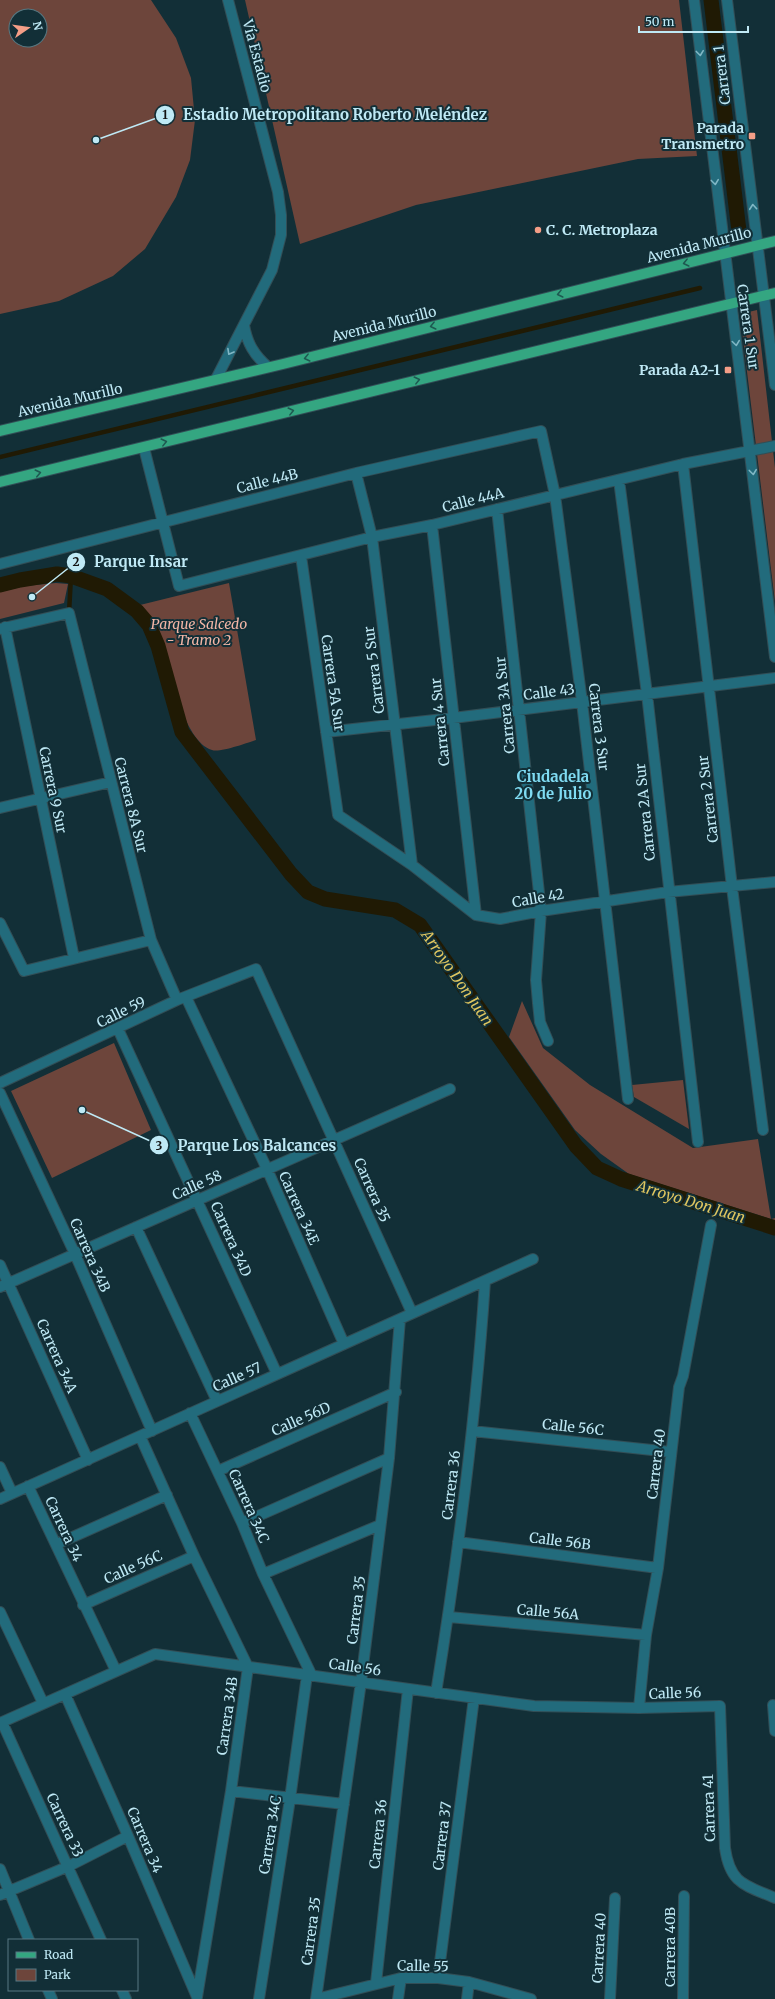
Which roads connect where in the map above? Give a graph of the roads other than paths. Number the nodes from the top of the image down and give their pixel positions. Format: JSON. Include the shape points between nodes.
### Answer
{"nodes":[{"id":1,"x":228,"y":0,"type":"edge"},
{"id":2,"x":694,"y":0,"type":"edge"},
{"id":3,"x":727,"y":0,"type":"edge"},
{"id":4,"x":775,"y":241,"type":"edge"},
{"id":5,"x":756,"y":246,"type":"junction"},
{"id":6,"x":723,"y":253,"type":"junction"},
{"id":7,"x":775,"y":293,"type":"edge"},
{"id":8,"x":764,"y":296,"type":"junction"},
{"id":9,"x":731,"y":304,"type":"junction"},
{"id":10,"x":244,"y":325,"type":"junction"},
{"id":11,"x":268,"y":366,"type":"junction"},
{"id":12,"x":216,"y":380,"type":"junction"},
{"id":13,"x":775,"y":385,"type":"edge"},
{"id":14,"x":0,"y":431,"type":"edge"},
{"id":15,"x":541,"y":431,"type":"joint"},
{"id":16,"x":775,"y":446,"type":"edge"},
{"id":17,"x":144,"y":448,"type":"junction"},
{"id":18,"x":750,"y":451,"type":"junction"},
{"id":19,"x":683,"y":464,"type":"junction"},
{"id":20,"x":356,"y":473,"type":"junction"},
{"id":21,"x":619,"y":480,"type":"junction"},
{"id":22,"x":0,"y":482,"type":"edge"},
{"id":23,"x":555,"y":495,"type":"junction"},
{"id":24,"x":497,"y":509,"type":"junction"},
{"id":25,"x":163,"y":522,"type":"junction"},
{"id":26,"x":432,"y":525,"type":"junction"},
{"id":27,"x":372,"y":537,"type":"junction"},
{"id":28,"x":301,"y":556,"type":"junction"},
{"id":29,"x":0,"y":564,"type":"edge"},
{"id":30,"x":3,"y":628,"type":"edge"},
{"id":31,"x":775,"y":657,"type":"edge"},
{"id":32,"x":775,"y":678,"type":"edge"},
{"id":33,"x":709,"y":686,"type":"junction"},
{"id":34,"x":647,"y":694,"type":"junction"},
{"id":35,"x":582,"y":702,"type":"junction"},
{"id":36,"x":519,"y":710,"type":"junction"},
{"id":37,"x":453,"y":718,"type":"junction"},
{"id":38,"x":395,"y":724,"type":"junction"},
{"id":39,"x":326,"y":732,"type":"junction"},
{"id":40,"x":111,"y":782,"type":"junction"},
{"id":41,"x":40,"y":799,"type":"junction"},
{"id":42,"x":0,"y":808,"type":"edge"},
{"id":43,"x":412,"y":865,"type":"junction"},
{"id":44,"x":775,"y":882,"type":"edge"},
{"id":45,"x":732,"y":887,"type":"junction"},
{"id":46,"x":668,"y":892,"type":"junction"},
{"id":47,"x":606,"y":901,"type":"junction"},
{"id":48,"x":541,"y":911,"type":"junction"},
{"id":49,"x":476,"y":916,"type":"junction"},
{"id":50,"x":0,"y":923,"type":"edge"},
{"id":51,"x":151,"y":940,"type":"junction"},
{"id":52,"x":74,"y":958,"type":"junction"},
{"id":53,"x":256,"y":970,"type":"joint"},
{"id":54,"x":181,"y":999,"type":"junction"},
{"id":55,"x":118,"y":1029,"type":"junction"},
{"id":56,"x":548,"y":1041,"type":"dead end"},
{"id":57,"x":0,"y":1083,"type":"edge"},
{"id":58,"x":450,"y":1089,"type":"dead end"},
{"id":59,"x":0,"y":1093,"type":"edge"},
{"id":60,"x":628,"y":1099,"type":"dead end"},
{"id":61,"x":763,"y":1130,"type":"dead end"},
{"id":62,"x":334,"y":1140,"type":"junction"},
{"id":63,"x":698,"y":1142,"type":"dead end"},
{"id":64,"x":267,"y":1169,"type":"junction"},
{"id":65,"x":198,"y":1200,"type":"junction"},
{"id":66,"x":711,"y":1225,"type":"dead end"},
{"id":67,"x":136,"y":1227,"type":"junction"},
{"id":68,"x":74,"y":1254,"type":"junction"},
{"id":69,"x":533,"y":1259,"type":"dead end"},
{"id":70,"x":0,"y":1265,"type":"edge"},
{"id":71,"x":485,"y":1281,"type":"junction"},
{"id":72,"x":5,"y":1285,"type":"edge"},
{"id":73,"x":412,"y":1313,"type":"junction"},
{"id":74,"x":400,"y":1319,"type":"junction"},
{"id":75,"x":344,"y":1344,"type":"junction"},
{"id":76,"x":277,"y":1374,"type":"junction"},
{"id":77,"x":396,"y":1392,"type":"junction"},
{"id":78,"x":217,"y":1401,"type":"junction"},
{"id":79,"x":190,"y":1413,"type":"junction"},
{"id":80,"x":152,"y":1431,"type":"junction"},
{"id":81,"x":472,"y":1431,"type":"junction"},
{"id":82,"x":140,"y":1436,"type":"junction"},
{"id":83,"x":671,"y":1452,"type":"junction"},
{"id":84,"x":389,"y":1458,"type":"junction"},
{"id":85,"x":88,"y":1460,"type":"junction"},
{"id":86,"x":0,"y":1467,"type":"edge"},
{"id":87,"x":218,"y":1471,"type":"junction"},
{"id":88,"x":28,"y":1486,"type":"junction"},
{"id":89,"x":12,"y":1493,"type":"junction"},
{"id":90,"x":168,"y":1495,"type":"junction"},
{"id":91,"x":0,"y":1499,"type":"edge"},
{"id":92,"x":242,"y":1523,"type":"junction"},
{"id":93,"x":380,"y":1525,"type":"junction"},
{"id":94,"x":458,"y":1542,"type":"junction"},
{"id":95,"x":57,"y":1544,"type":"junction"},
{"id":96,"x":194,"y":1556,"type":"junction"},
{"id":97,"x":658,"y":1568,"type":"junction"},
{"id":98,"x":263,"y":1574,"type":"junction"},
{"id":99,"x":83,"y":1605,"type":"junction"},
{"id":100,"x":0,"y":1612,"type":"edge"},
{"id":101,"x":449,"y":1617,"type":"junction"},
{"id":102,"x":646,"y":1635,"type":"junction"},
{"id":103,"x":248,"y":1667,"type":"junction"},
{"id":104,"x":116,"y":1671,"type":"junction"},
{"id":105,"x":309,"y":1675,"type":"junction"},
{"id":106,"x":362,"y":1682,"type":"junction"},
{"id":107,"x":408,"y":1689,"type":"junction"},
{"id":108,"x":436,"y":1693,"type":"junction"},
{"id":109,"x":65,"y":1694,"type":"junction"},
{"id":110,"x":474,"y":1698,"type":"junction"},
{"id":111,"x":43,"y":1703,"type":"junction"},
{"id":112,"x":774,"y":1705,"type":"dead end"},
{"id":113,"x":720,"y":1706,"type":"joint"},
{"id":114,"x":639,"y":1708,"type":"junction"},
{"id":115,"x":1,"y":1722,"type":"edge"},
{"id":116,"x":775,"y":1731,"type":"edge"},
{"id":117,"x":230,"y":1791,"type":"junction"},
{"id":118,"x":290,"y":1799,"type":"junction"},
{"id":119,"x":344,"y":1804,"type":"junction"},
{"id":120,"x":128,"y":1836,"type":"junction"},
{"id":121,"x":69,"y":1866,"type":"junction"},
{"id":122,"x":0,"y":1869,"type":"edge"},
{"id":123,"x":10,"y":1890,"type":"junction"},
{"id":124,"x":0,"y":1895,"type":"edge"},
{"id":125,"x":684,"y":1896,"type":"dead end"},
{"id":126,"x":615,"y":1898,"type":"dead end"},
{"id":127,"x":775,"y":1898,"type":"edge"},
{"id":128,"x":29,"y":1939,"type":"edge"},
{"id":129,"x":101,"y":1939,"type":"edge"},
{"id":130,"x":401,"y":1978,"type":"junction"},
{"id":131,"x":438,"y":1978,"type":"junction"},
{"id":132,"x":469,"y":1982,"type":"junction"},
{"id":133,"x":376,"y":1983,"type":"junction"},
{"id":134,"x":197,"y":1998,"type":"edge"},
{"id":135,"x":259,"y":1999,"type":"edge"},
{"id":136,"x":316,"y":1999,"type":"edge"},
{"id":137,"x":398,"y":1999,"type":"edge"},
{"id":138,"x":467,"y":1999,"type":"edge"},
{"id":139,"x":531,"y":1999,"type":"edge"},
{"id":140,"x":610,"y":1999,"type":"edge"},
{"id":141,"x":683,"y":1999,"type":"edge"}],
"edges":[{"from":1,"to":10,"type":"street","name":"Vía Estadio","via":[[278,192],[281,215],[281,236],[272,270]]},
{"from":2,"to":6,"type":"street","name":"Carrera 1 Sur","one_way":true},
{"from":5,"to":3,"type":"street","name":"Carrera 1","one_way":true,"via":[[752,194]]},
{"from":4,"to":5,"type":"main road","name":"Avenida Murillo"},
{"from":5,"to":6,"type":"main road","name":"Avenida Murillo"},
{"from":5,"to":8,"type":"street","name":"Carrera 1"},
{"from":6,"to":9,"type":"street","name":"Carrera 1 Sur"},
{"from":6,"to":11,"type":"main road","name":"Avenida Murillo","one_way":true},
{"from":7,"to":8,"type":"main road"},
{"from":8,"to":9,"type":"main road"},
{"from":8,"to":13,"type":"street","name":"Carrera 1"},
{"from":17,"to":9,"type":"main road","one_way":true},
{"from":9,"to":18,"type":"street","name":"Carrera 1 Sur","one_way":true},
{"from":10,"to":11,"type":"street","via":[[251,349]]},
{"from":10,"to":12,"type":"street","name":"Vía Estadio","one_way":true},
{"from":11,"to":12,"type":"main road","name":"Avenida Murillo"},
{"from":12,"to":14,"type":"main road","name":"Avenida Murillo"},
{"from":15,"to":20,"type":"street","name":"Calle 44B"},
{"from":15,"to":23,"type":"street","name":"Carrera 3 Sur"},
{"from":16,"to":18,"type":"street","name":"Calle 44A"},
{"from":22,"to":17,"type":"main road","one_way":true},
{"from":17,"to":25,"type":"street"},
{"from":18,"to":19,"type":"street","name":"Calle 44A"},
{"from":18,"to":31,"type":"street","name":"Carrera 1 Sur","one_way":true},
{"from":19,"to":21,"type":"street","name":"Calle 44A"},
{"from":19,"to":33,"type":"street","name":"Carrera 2 Sur"},
{"from":20,"to":25,"type":"street","name":"Calle 44B"},
{"from":20,"to":27,"type":"street","name":"Carrera 5 Sur"},
{"from":21,"to":23,"type":"street","name":"Calle 44A"},
{"from":21,"to":34,"type":"street","name":"Carrera 2A Sur"},
{"from":23,"to":24,"type":"street","name":"Calle 44A"},
{"from":23,"to":35,"type":"street","name":"Carrera 3 Sur"},
{"from":24,"to":26,"type":"street","name":"Calle 44A"},
{"from":24,"to":36,"type":"street","name":"Carrera 3A Sur"},
{"from":25,"to":28,"type":"street","name":"Calle 44A","via":[[179,586]]},
{"from":25,"to":29,"type":"street","name":"Calle 44B"},
{"from":26,"to":27,"type":"street","name":"Calle 44A"},
{"from":26,"to":37,"type":"street","name":"Carrera 4 Sur"},
{"from":27,"to":28,"type":"street","name":"Calle 44A"},
{"from":27,"to":38,"type":"street","name":"Carrera 5 Sur"},
{"from":28,"to":39,"type":"street","name":"Carrera 5A Sur"},
{"from":30,"to":40,"type":"street","name":"Carrera 8A Sur","via":[[69,613]]},
{"from":30,"to":41,"type":"street","name":"Carrera 9 Sur"},
{"from":32,"to":33,"type":"street","name":"Calle 43"},
{"from":33,"to":34,"type":"street","name":"Calle 43"},
{"from":33,"to":45,"type":"street","name":"Carrera 2 Sur"},
{"from":34,"to":35,"type":"street","name":"Calle 43"},
{"from":34,"to":46,"type":"street","name":"Carrera 2A Sur"},
{"from":35,"to":36,"type":"street","name":"Calle 43"},
{"from":35,"to":47,"type":"street","name":"Carrera 3 Sur"},
{"from":36,"to":37,"type":"street","name":"Calle 43"},
{"from":36,"to":48,"type":"street","name":"Carrera 3A Sur"},
{"from":37,"to":38,"type":"street","name":"Calle 43"},
{"from":37,"to":49,"type":"street","name":"Carrera 4 Sur"},
{"from":38,"to":39,"type":"street","name":"Calle 43"},
{"from":38,"to":43,"type":"street","name":"Carrera 5 Sur"},
{"from":39,"to":43,"type":"street","name":"Carrera 5A Sur","via":[[338,815]]},
{"from":40,"to":41,"type":"street"},
{"from":40,"to":51,"type":"street","name":"Carrera 8A Sur"},
{"from":41,"to":42,"type":"street"},
{"from":41,"to":52,"type":"street","name":"Carrera 9 Sur"},
{"from":43,"to":49,"type":"street"},
{"from":44,"to":45,"type":"street","name":"Calle 42"},
{"from":45,"to":46,"type":"street","name":"Calle 42"},
{"from":45,"to":61,"type":"street","name":"Carrera 2 Sur"},
{"from":46,"to":47,"type":"street","name":"Calle 42"},
{"from":46,"to":63,"type":"street","name":"Carrera 2A Sur"},
{"from":47,"to":48,"type":"street","name":"Calle 42"},
{"from":47,"to":60,"type":"street","name":"Carrera 3 Sur"},
{"from":48,"to":49,"type":"street","name":"Calle 42","via":[[500,919]]},
{"from":48,"to":56,"type":"street","name":"Carrera 3A Sur","via":[[536,980],[540,1022]]},
{"from":50,"to":52,"type":"street","via":[[24,971]]},
{"from":51,"to":52,"type":"street"},
{"from":51,"to":54,"type":"street","name":"Carrera 8A Sur"},
{"from":53,"to":54,"type":"street","name":"Calle 59"},
{"from":53,"to":62,"type":"street","name":"Carrera 35"},
{"from":54,"to":55,"type":"street","name":"Calle 59"},
{"from":54,"to":64,"type":"street","name":"Carrera 34E"},
{"from":55,"to":57,"type":"street","name":"Calle 59"},
{"from":55,"to":65,"type":"street","name":"Carrera 34D"},
{"from":58,"to":62,"type":"street","name":"Calle 58"},
{"from":59,"to":68,"type":"street","name":"Carrera 34B"},
{"from":62,"to":64,"type":"street","name":"Calle 58"},
{"from":62,"to":73,"type":"street","name":"Carrera 35"},
{"from":64,"to":65,"type":"street","name":"Calle 58"},
{"from":64,"to":75,"type":"street","name":"Carrera 34E"},
{"from":65,"to":67,"type":"street","name":"Calle 58"},
{"from":65,"to":76,"type":"street","name":"Carrera 34D"},
{"from":66,"to":83,"type":"street","name":"Carrera 40","via":[[684,1376],[679,1388]]},
{"from":67,"to":68,"type":"street","name":"Calle 58"},
{"from":67,"to":78,"type":"street"},
{"from":68,"to":72,"type":"street","name":"Calle 58"},
{"from":68,"to":80,"type":"street","name":"Carrera 34B"},
{"from":69,"to":71,"type":"street","name":"Calle 57"},
{"from":70,"to":72,"type":"street","name":"Carrera 34A"},
{"from":71,"to":73,"type":"street","name":"Calle 57"},
{"from":71,"to":81,"type":"street","name":"Carrera 36"},
{"from":72,"to":85,"type":"street","name":"Carrera 34A"},
{"from":73,"to":74,"type":"street","name":"Calle 57"},
{"from":74,"to":75,"type":"street","name":"Calle 57"},
{"from":74,"to":77,"type":"street","name":"Carrera 35"},
{"from":75,"to":76,"type":"street","name":"Calle 57"},
{"from":76,"to":78,"type":"street","name":"Calle 57"},
{"from":77,"to":84,"type":"street","name":"Carrera 35"},
{"from":77,"to":87,"type":"street","name":"Calle 56D"},
{"from":78,"to":79,"type":"street","name":"Calle 57"},
{"from":79,"to":80,"type":"street","name":"Calle 57"},
{"from":79,"to":87,"type":"street","name":"Carrera 34C"},
{"from":80,"to":82,"type":"street","name":"Calle 57"},
{"from":81,"to":83,"type":"street","name":"Calle 56C"},
{"from":81,"to":94,"type":"street","name":"Carrera 36"},
{"from":82,"to":85,"type":"street","name":"Calle 57"},
{"from":82,"to":90,"type":"street","name":"Carrera 34B"},
{"from":83,"to":97,"type":"street","name":"Carrera 40"},
{"from":84,"to":92,"type":"street"},
{"from":84,"to":93,"type":"street","name":"Carrera 35"},
{"from":85,"to":88,"type":"street","name":"Calle 57"},
{"from":86,"to":89,"type":"street"},
{"from":87,"to":92,"type":"street","name":"Carrera 34C"},
{"from":88,"to":89,"type":"street","name":"Calle 57"},
{"from":88,"to":95,"type":"street","name":"Carrera 34"},
{"from":89,"to":91,"type":"street","name":"Calle 57"},
{"from":90,"to":95,"type":"street"},
{"from":90,"to":96,"type":"street","name":"Carrera 34B"},
{"from":92,"to":98,"type":"street","name":"Carrera 34C"},
{"from":93,"to":98,"type":"street"},
{"from":93,"to":106,"type":"street","name":"Carrera 35"},
{"from":94,"to":97,"type":"street","name":"Calle 56B"},
{"from":94,"to":101,"type":"street","name":"Carrera 36"},
{"from":95,"to":99,"type":"street","name":"Carrera 34"},
{"from":96,"to":99,"type":"street","name":"Calle 56C"},
{"from":96,"to":103,"type":"street","name":"Carrera 34B"},
{"from":97,"to":102,"type":"street","name":"Carrera 40"},
{"from":98,"to":105,"type":"street","name":"Carrera 34C"},
{"from":99,"to":104,"type":"street","name":"Carrera 34"},
{"from":100,"to":111,"type":"street"},
{"from":101,"to":102,"type":"street","name":"Calle 56A"},
{"from":101,"to":108,"type":"street","name":"Carrera 36"},
{"from":102,"to":114,"type":"street","name":"Carrera 40"},
{"from":103,"to":104,"type":"street","name":"Calle 56","via":[[156,1654]]},
{"from":103,"to":105,"type":"street","name":"Calle 56"},
{"from":103,"to":117,"type":"street","name":"Carrera 34B"},
{"from":104,"to":109,"type":"street","name":"Calle 56"},
{"from":105,"to":106,"type":"street","name":"Calle 56"},
{"from":105,"to":118,"type":"street","name":"Carrera 34C"},
{"from":106,"to":107,"type":"street","name":"Calle 56"},
{"from":106,"to":119,"type":"street","name":"Carrera 35"},
{"from":107,"to":108,"type":"street","name":"Calle 56"},
{"from":107,"to":133,"type":"street","name":"Carrera 36"},
{"from":108,"to":110,"type":"street","name":"Calle 56"},
{"from":109,"to":111,"type":"street","name":"Calle 56"},
{"from":109,"to":120,"type":"street","name":"Carrera 34"},
{"from":110,"to":114,"type":"street","name":"Calle 56","via":[[534,1706]]},
{"from":110,"to":131,"type":"street","name":"Carrera 37"},
{"from":111,"to":115,"type":"street","name":"Calle 56"},
{"from":112,"to":116,"type":"street"},
{"from":113,"to":114,"type":"street","name":"Calle 56"},
{"from":113,"to":127,"type":"street","name":"Carrera 41","via":[[727,1864],[733,1876],[742,1883]]},
{"from":115,"to":121,"type":"street","name":"Carrera 33"},
{"from":117,"to":118,"type":"street"},
{"from":117,"to":134,"type":"street","name":"Carrera 34B"},
{"from":118,"to":119,"type":"street"},
{"from":118,"to":135,"type":"street","name":"Carrera 34C"},
{"from":119,"to":136,"type":"street","name":"Carrera 35"},
{"from":120,"to":121,"type":"street"},
{"from":120,"to":134,"type":"street","name":"Carrera 34"},
{"from":121,"to":123,"type":"street"},
{"from":121,"to":129,"type":"street","name":"Carrera 33"},
{"from":122,"to":123,"type":"street"},
{"from":123,"to":124,"type":"street"},
{"from":123,"to":128,"type":"street"},
{"from":125,"to":141,"type":"street","name":"Carrera 40B"},
{"from":126,"to":140,"type":"street","name":"Carrera 40"},
{"from":130,"to":131,"type":"street","name":"Calle 55"},
{"from":130,"to":133,"type":"street","name":"Calle 55"},
{"from":130,"to":137,"type":"street"},
{"from":131,"to":132,"type":"street","name":"Calle 55"},
{"from":132,"to":138,"type":"street"},
{"from":132,"to":139,"type":"street","name":"Calle 55"},
{"from":133,"to":136,"type":"street","name":"Calle 55"}]}
